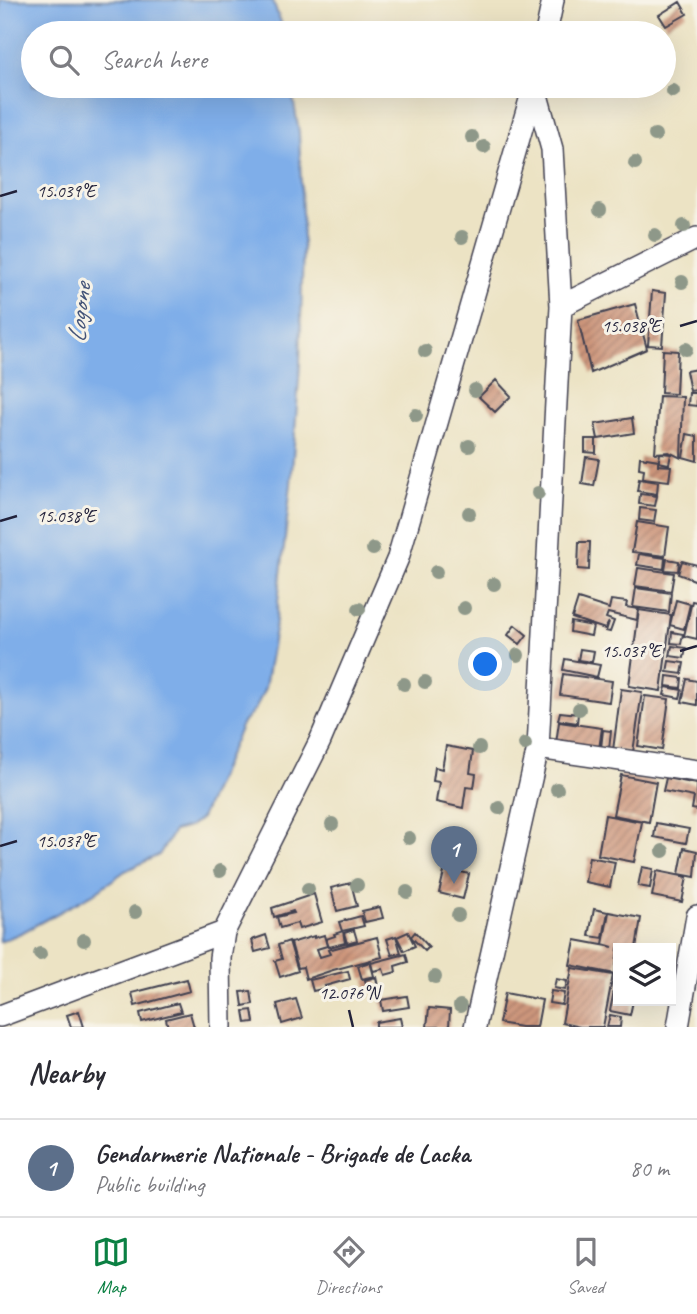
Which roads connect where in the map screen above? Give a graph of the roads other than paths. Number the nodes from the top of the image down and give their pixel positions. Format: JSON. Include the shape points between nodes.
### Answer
{"nodes":[{"id":1,"x":553,"y":0,"type":"edge"},
{"id":2,"x":549,"y":21,"type":"edge"},
{"id":3,"x":531,"y":98,"type":"edge"},
{"id":4,"x":537,"y":98,"type":"edge"},
{"id":5,"x":697,"y":238,"type":"edge"},
{"id":6,"x":561,"y":306,"type":"junction"},
{"id":7,"x":538,"y":748,"type":"junction"},
{"id":8,"x":697,"y":771,"type":"edge"},
{"id":9,"x":697,"y":916,"type":"edge"},
{"id":10,"x":224,"y":932,"type":"junction"},
{"id":11,"x":0,"y":1016,"type":"edge"},
{"id":12,"x":221,"y":1027,"type":"edge"},
{"id":13,"x":475,"y":1027,"type":"edge"},
{"id":14,"x":678,"y":1027,"type":"edge"}],
"edges":[{"from":1,"to":2,"type":"street"},
{"from":3,"to":10,"type":"street","via":[[398,558],[320,741]]},
{"from":4,"to":6,"type":"street","via":[[552,149]]},
{"from":5,"to":6,"type":"street"},
{"from":6,"to":7,"type":"street"},
{"from":7,"to":8,"type":"street"},
{"from":7,"to":13,"type":"street"},
{"from":9,"to":14,"type":"street"},
{"from":10,"to":11,"type":"street"},
{"from":10,"to":12,"type":"street"}]}
